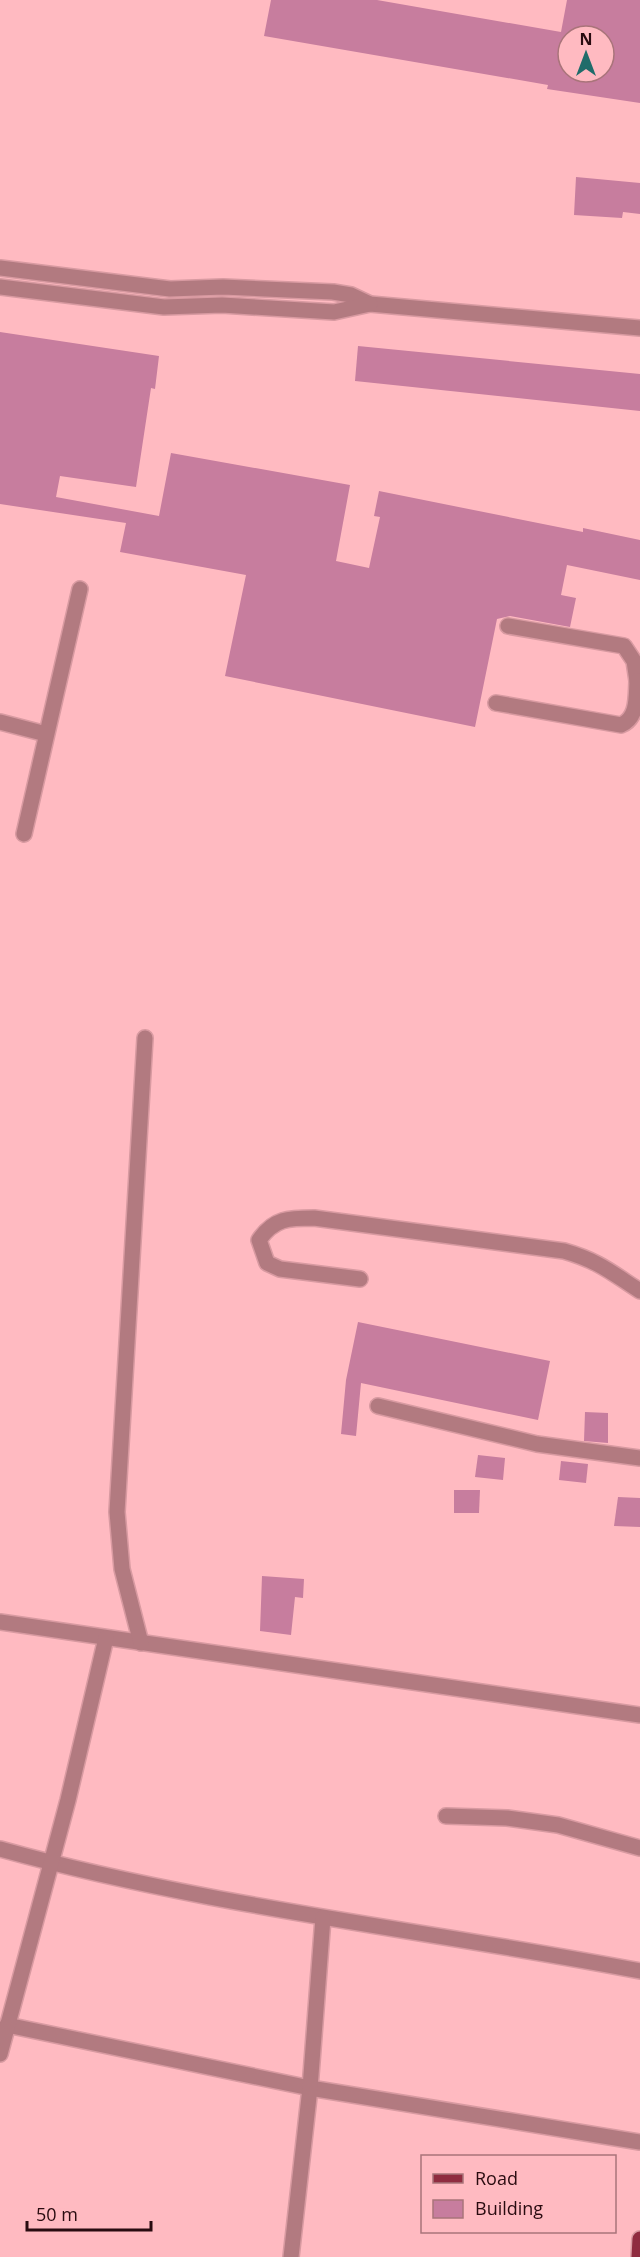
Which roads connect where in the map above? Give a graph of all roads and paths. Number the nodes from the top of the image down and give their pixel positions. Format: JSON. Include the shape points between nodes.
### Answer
{"nodes":[{"id":1,"x":0,"y":268,"type":"edge"},
{"id":2,"x":0,"y":287,"type":"edge"},
{"id":3,"x":194,"y":287,"type":"junction"},
{"id":4,"x":370,"y":304,"type":"junction"},
{"id":5,"x":195,"y":306,"type":"junction"},
{"id":6,"x":640,"y":328,"type":"edge"},
{"id":7,"x":80,"y":589,"type":"dead end"},
{"id":8,"x":508,"y":626,"type":"dead end"},
{"id":9,"x":639,"y":681,"type":"edge"},
{"id":10,"x":496,"y":703,"type":"dead end"},
{"id":11,"x":0,"y":722,"type":"edge"},
{"id":12,"x":46,"y":734,"type":"junction"},
{"id":13,"x":24,"y":834,"type":"dead end"},
{"id":14,"x":145,"y":1038,"type":"dead end"},
{"id":15,"x":360,"y":1279,"type":"dead end"},
{"id":16,"x":640,"y":1292,"type":"edge"},
{"id":17,"x":378,"y":1406,"type":"dead end"},
{"id":18,"x":640,"y":1458,"type":"edge"},
{"id":19,"x":0,"y":1622,"type":"edge"},
{"id":20,"x":106,"y":1638,"type":"junction"},
{"id":21,"x":141,"y":1642,"type":"junction"},
{"id":22,"x":640,"y":1715,"type":"edge"},
{"id":23,"x":446,"y":1816,"type":"dead end"},
{"id":24,"x":640,"y":1848,"type":"edge"},
{"id":25,"x":0,"y":1849,"type":"edge"},
{"id":26,"x":51,"y":1863,"type":"junction"},
{"id":27,"x":323,"y":1918,"type":"junction"},
{"id":28,"x":640,"y":1971,"type":"edge"},
{"id":29,"x":5,"y":2008,"type":"edge"},
{"id":30,"x":7,"y":2025,"type":"junction"},
{"id":31,"x":0,"y":2054,"type":"edge"},
{"id":32,"x":310,"y":2088,"type":"junction"},
{"id":33,"x":640,"y":2142,"type":"edge"},
{"id":34,"x":640,"y":2239,"type":"edge"},
{"id":35,"x":291,"y":2257,"type":"edge"},
{"id":36,"x":639,"y":2257,"type":"edge"}],
"edges":[{"from":1,"to":3,"type":"street","via":[[170,289]]},
{"from":2,"to":5,"type":"street","via":[[164,307]]},
{"from":3,"to":4,"type":"street","via":[[333,292]]},
{"from":3,"to":5,"type":"street"},
{"from":4,"to":5,"type":"street","via":[[334,312]]},
{"from":4,"to":6,"type":"street"},
{"from":7,"to":12,"type":"street"},
{"from":8,"to":9,"type":"street","via":[[624,646],[634,660]]},
{"from":9,"to":10,"type":"street","via":[[633,716],[621,725]]},
{"from":11,"to":12,"type":"street"},
{"from":12,"to":13,"type":"street"},
{"from":14,"to":21,"type":"street","via":[[117,1512],[122,1569]]},
{"from":15,"to":16,"type":"street","via":[[280,1269],[267,1263],[259,1240],[268,1227],[279,1221],[314,1218],[553,1250],[585,1257],[616,1273]]},
{"from":17,"to":18,"type":"street","via":[[537,1444]]},
{"from":19,"to":20,"type":"street"},
{"from":20,"to":21,"type":"street"},
{"from":20,"to":26,"type":"street"},
{"from":21,"to":22,"type":"street"},
{"from":23,"to":24,"type":"street","via":[[558,1825]]},
{"from":25,"to":26,"type":"street"},
{"from":26,"to":27,"type":"street"},
{"from":26,"to":29,"type":"street"},
{"from":27,"to":28,"type":"street"},
{"from":27,"to":32,"type":"street"},
{"from":29,"to":30,"type":"street"},
{"from":30,"to":31,"type":"street"},
{"from":30,"to":32,"type":"street"},
{"from":32,"to":33,"type":"street"},
{"from":32,"to":35,"type":"street"},
{"from":34,"to":36,"type":"main road"}]}
